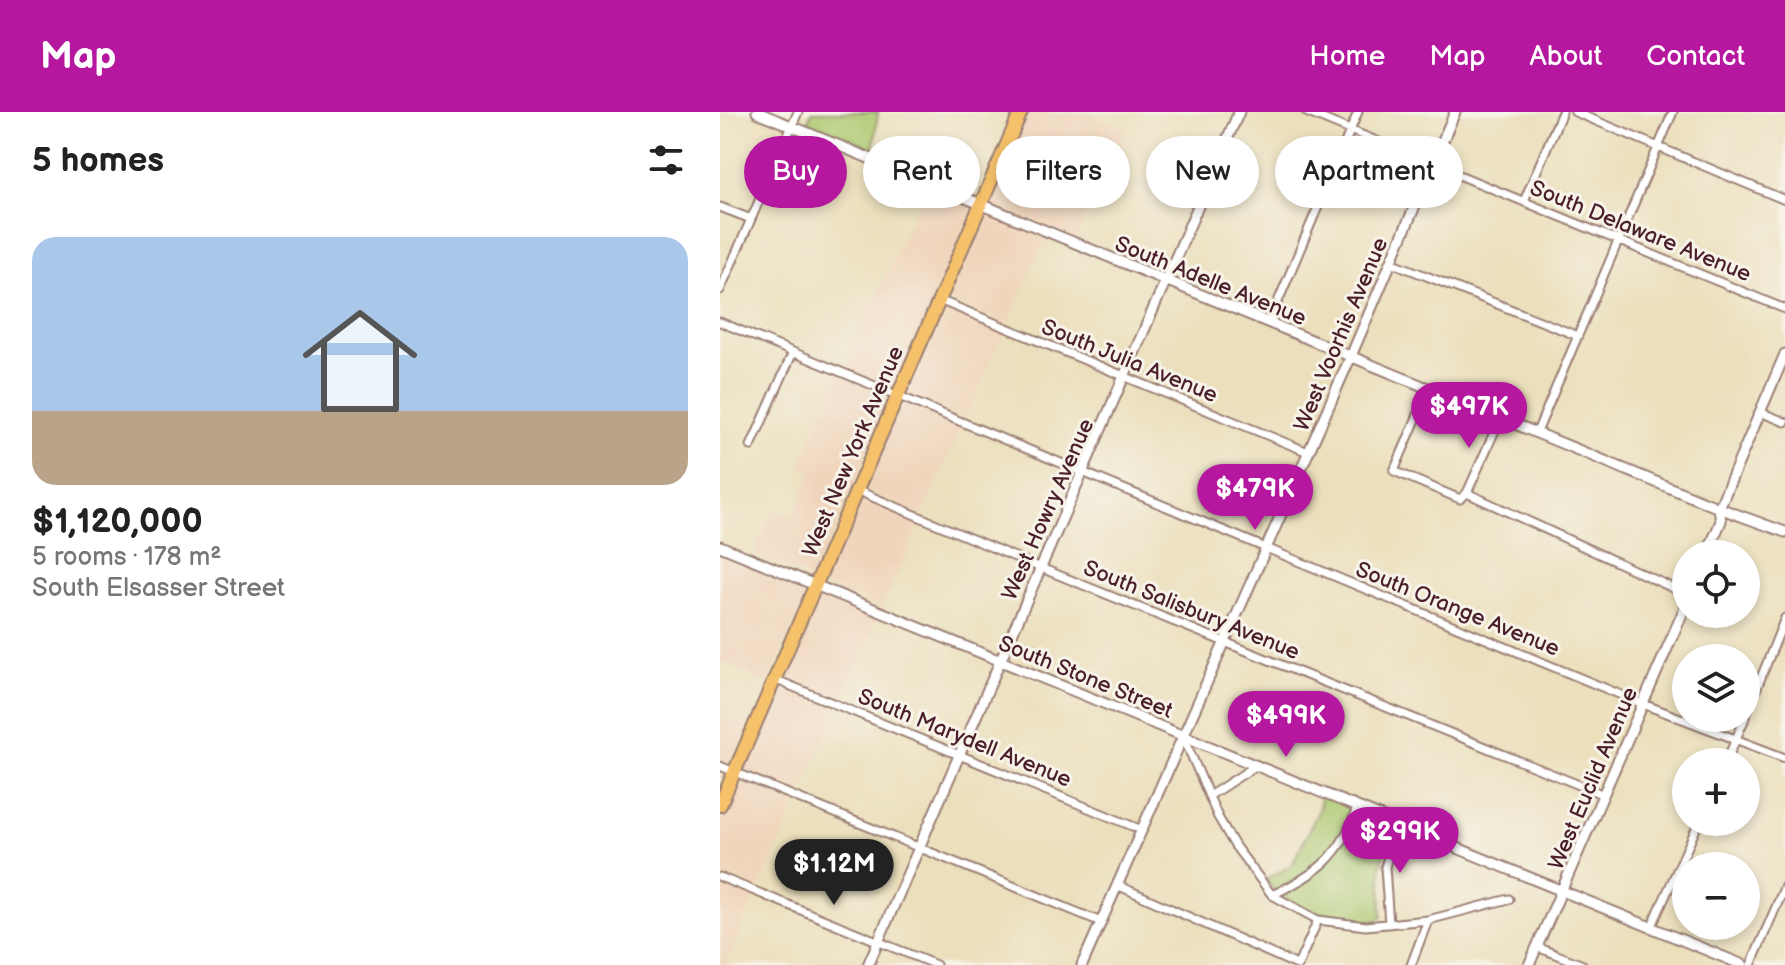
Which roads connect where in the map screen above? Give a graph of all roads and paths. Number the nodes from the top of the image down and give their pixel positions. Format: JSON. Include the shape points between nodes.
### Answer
{"nodes":[{"id":1,"x":757,"y":112,"type":"edge"},
{"id":2,"x":798,"y":112,"type":"edge"},
{"id":3,"x":1021,"y":112,"type":"edge"},
{"id":4,"x":1239,"y":112,"type":"edge"},
{"id":5,"x":1306,"y":112,"type":"edge"},
{"id":6,"x":1358,"y":112,"type":"edge"},
{"id":7,"x":1455,"y":112,"type":"edge"},
{"id":8,"x":1562,"y":112,"type":"edge"},
{"id":9,"x":1575,"y":112,"type":"edge"},
{"id":10,"x":1673,"y":112,"type":"edge"},
{"id":11,"x":792,"y":126,"type":"junction"},
{"id":12,"x":1351,"y":130,"type":"junction"},
{"id":13,"x":1366,"y":136,"type":"edge"},
{"id":14,"x":1445,"y":136,"type":"edge"},
{"id":15,"x":1659,"y":146,"type":"junction"},
{"id":16,"x":863,"y":156,"type":"edge"},
{"id":17,"x":1463,"y":176,"type":"edge"},
{"id":18,"x":1785,"y":200,"type":"edge"},
{"id":19,"x":1524,"y":201,"type":"junction"},
{"id":20,"x":980,"y":205,"type":"joint"},
{"id":21,"x":720,"y":207,"type":"edge"},
{"id":22,"x":979,"y":208,"type":"edge"},
{"id":23,"x":1414,"y":208,"type":"edge"},
{"id":24,"x":751,"y":219,"type":"junction"},
{"id":25,"x":1619,"y":240,"type":"junction"},
{"id":26,"x":1391,"y":262,"type":"junction"},
{"id":27,"x":1166,"y":281,"type":"junction"},
{"id":28,"x":720,"y":290,"type":"edge"},
{"id":29,"x":939,"y":300,"type":"junction"},
{"id":30,"x":1785,"y":309,"type":"edge"},
{"id":31,"x":720,"y":322,"type":"edge"},
{"id":32,"x":1269,"y":323,"type":"junction"},
{"id":33,"x":1578,"y":336,"type":"junction"},
{"id":34,"x":793,"y":352,"type":"junction"},
{"id":35,"x":1785,"y":354,"type":"edge"},
{"id":36,"x":1351,"y":356,"type":"junction"},
{"id":37,"x":1124,"y":377,"type":"junction"},
{"id":38,"x":1429,"y":389,"type":"junction"},
{"id":39,"x":897,"y":396,"type":"junction"},
{"id":40,"x":1760,"y":412,"type":"junction"},
{"id":41,"x":1501,"y":417,"type":"junction"},
{"id":42,"x":1785,"y":422,"type":"edge"},
{"id":43,"x":1537,"y":432,"type":"junction"},
{"id":44,"x":751,"y":446,"type":"dead end"},
{"id":45,"x":1308,"y":452,"type":"junction"},
{"id":46,"x":1082,"y":472,"type":"junction"},
{"id":47,"x":856,"y":490,"type":"junction"},
{"id":48,"x":1467,"y":493,"type":"junction"},
{"id":49,"x":1719,"y":508,"type":"junction"},
{"id":50,"x":1785,"y":532,"type":"edge"},
{"id":51,"x":1713,"y":540,"type":"edge"},
{"id":52,"x":720,"y":546,"type":"edge"},
{"id":53,"x":1266,"y":548,"type":"junction"},
{"id":54,"x":1041,"y":568,"type":"junction"},
{"id":55,"x":815,"y":585,"type":"junction"},
{"id":56,"x":1672,"y":588,"type":"edge"},
{"id":57,"x":1785,"y":618,"type":"edge"},
{"id":58,"x":1676,"y":628,"type":"edge"},
{"id":59,"x":1225,"y":641,"type":"junction"},
{"id":60,"x":1000,"y":660,"type":"junction"},
{"id":61,"x":774,"y":679,"type":"junction"},
{"id":62,"x":1760,"y":680,"type":"edge"},
{"id":63,"x":1643,"y":704,"type":"junction"},
{"id":64,"x":1739,"y":732,"type":"edge"},
{"id":65,"x":1183,"y":736,"type":"junction"},
{"id":66,"x":1736,"y":740,"type":"junction"},
{"id":67,"x":1732,"y":748,"type":"edge"},
{"id":68,"x":960,"y":753,"type":"junction"},
{"id":69,"x":1785,"y":758,"type":"edge"},
{"id":70,"x":1257,"y":765,"type":"junction"},
{"id":71,"x":720,"y":766,"type":"edge"},
{"id":72,"x":734,"y":772,"type":"junction"},
{"id":73,"x":1604,"y":795,"type":"junction"},
{"id":74,"x":1209,"y":796,"type":"junction"},
{"id":75,"x":720,"y":805,"type":"edge"},
{"id":76,"x":1357,"y":807,"type":"junction"},
{"id":77,"x":1398,"y":824,"type":"junction"},
{"id":78,"x":1142,"y":830,"type":"junction"},
{"id":79,"x":1693,"y":836,"type":"edge"},
{"id":80,"x":919,"y":847,"type":"junction"},
{"id":81,"x":720,"y":877,"type":"edge"},
{"id":82,"x":1117,"y":885,"type":"junction"},
{"id":83,"x":1785,"y":886,"type":"edge"},
{"id":84,"x":1563,"y":890,"type":"junction"},
{"id":85,"x":1272,"y":895,"type":"junction"},
{"id":86,"x":1509,"y":899,"type":"dead end"},
{"id":87,"x":1318,"y":920,"type":"junction"},
{"id":88,"x":1428,"y":920,"type":"junction"},
{"id":89,"x":1101,"y":922,"type":"junction"},
{"id":90,"x":1389,"y":924,"type":"junction"},
{"id":91,"x":1651,"y":928,"type":"junction"},
{"id":92,"x":878,"y":942,"type":"junction"},
{"id":93,"x":1537,"y":947,"type":"junction"},
{"id":94,"x":868,"y":965,"type":"edge"},
{"id":95,"x":936,"y":965,"type":"edge"},
{"id":96,"x":1082,"y":965,"type":"edge"},
{"id":97,"x":1298,"y":965,"type":"edge"},
{"id":98,"x":1411,"y":965,"type":"edge"},
{"id":99,"x":1529,"y":965,"type":"edge"},
{"id":100,"x":1583,"y":965,"type":"edge"},
{"id":101,"x":1743,"y":965,"type":"edge"},
{"id":102,"x":1751,"y":965,"type":"edge"}],
"edges":[{"from":1,"to":11,"type":"street","name":"South Adelle Avenue"},
{"from":2,"to":11,"type":"street"},
{"from":3,"to":20,"type":"main road","name":"West New York Avenue"},
{"from":4,"to":27,"type":"street","name":"West Howry Avenue"},
{"from":5,"to":12,"type":"street","name":"South Delaware Avenue"},
{"from":6,"to":12,"type":"street"},
{"from":7,"to":14,"type":"street","name":"West Voorhis Avenue"},
{"from":8,"to":19,"type":"street"},
{"from":9,"to":15,"type":"street"},
{"from":10,"to":15,"type":"street"},
{"from":11,"to":16,"type":"street","name":"South Adelle Avenue"},
{"from":11,"to":24,"type":"street"},
{"from":12,"to":13,"type":"street","name":"South Delaware Avenue"},
{"from":12,"to":32,"type":"street"},
{"from":15,"to":18,"type":"street"},
{"from":15,"to":25,"type":"street"},
{"from":17,"to":19,"type":"street","name":"South Delaware Avenue"},
{"from":19,"to":25,"type":"street","name":"South Delaware Avenue"},
{"from":20,"to":27,"type":"street","name":"South Adelle Avenue"},
{"from":21,"to":24,"type":"street"},
{"from":22,"to":29,"type":"main road","name":"West New York Avenue"},
{"from":23,"to":26,"type":"street","name":"West Voorhis Avenue"},
{"from":24,"to":28,"type":"street"},
{"from":25,"to":30,"type":"street","name":"South Delaware Avenue"},
{"from":25,"to":33,"type":"street"},
{"from":26,"to":33,"type":"street"},
{"from":26,"to":36,"type":"street","name":"West Voorhis Avenue"},
{"from":27,"to":32,"type":"street","name":"South Adelle Avenue"},
{"from":27,"to":37,"type":"street","name":"West Howry Avenue"},
{"from":29,"to":37,"type":"street","name":"South Julia Avenue"},
{"from":29,"to":39,"type":"main road","name":"West New York Avenue"},
{"from":31,"to":34,"type":"street","name":"South Orange Avenue"},
{"from":32,"to":36,"type":"street","name":"South Adelle Avenue"},
{"from":33,"to":43,"type":"street"},
{"from":34,"to":39,"type":"street","name":"South Orange Avenue"},
{"from":34,"to":44,"type":"street"},
{"from":35,"to":40,"type":"street"},
{"from":36,"to":38,"type":"street","name":"South Adelle Avenue"},
{"from":36,"to":45,"type":"street","name":"West Voorhis Avenue"},
{"from":37,"to":45,"type":"street","name":"South Julia Avenue"},
{"from":37,"to":46,"type":"street","name":"West Howry Avenue"},
{"from":38,"to":41,"type":"street","name":"South Adelle Avenue"},
{"from":38,"to":48,"type":"street","via":[[1394,471],[1460,499]]},
{"from":39,"to":46,"type":"street","name":"South Orange Avenue"},
{"from":39,"to":47,"type":"main road","name":"West New York Avenue"},
{"from":40,"to":42,"type":"street"},
{"from":40,"to":49,"type":"street"},
{"from":41,"to":43,"type":"street","name":"South Adelle Avenue"},
{"from":41,"to":48,"type":"street"},
{"from":43,"to":49,"type":"street","name":"South Adelle Avenue"},
{"from":45,"to":53,"type":"street","name":"West Voorhis Avenue"},
{"from":46,"to":53,"type":"street","name":"South Orange Avenue"},
{"from":46,"to":54,"type":"street","name":"West Howry Avenue"},
{"from":47,"to":54,"type":"street","name":"South Salisbury Avenue"},
{"from":47,"to":55,"type":"main road","name":"West New York Avenue"},
{"from":48,"to":56,"type":"street"},
{"from":49,"to":50,"type":"street","name":"South Adelle Avenue"},
{"from":49,"to":51,"type":"street","via":[[1721,521]]},
{"from":52,"to":55,"type":"street","name":"South Stone Street"},
{"from":53,"to":59,"type":"street","name":"West Voorhis Avenue"},
{"from":53,"to":63,"type":"street","name":"South Orange Avenue"},
{"from":54,"to":59,"type":"street","name":"South Salisbury Avenue"},
{"from":54,"to":60,"type":"street","name":"West Howry Avenue"},
{"from":55,"to":60,"type":"street","name":"South Stone Street"},
{"from":55,"to":61,"type":"main road","name":"West New York Avenue"},
{"from":57,"to":62,"type":"street"},
{"from":58,"to":63,"type":"street","name":"West Euclid Avenue"},
{"from":59,"to":65,"type":"street","name":"West Voorhis Avenue"},
{"from":59,"to":73,"type":"street","name":"South Salisbury Avenue"},
{"from":60,"to":65,"type":"street","name":"South Stone Street"},
{"from":60,"to":68,"type":"street","name":"West Howry Avenue"},
{"from":61,"to":68,"type":"street","name":"South Marydell Avenue"},
{"from":61,"to":72,"type":"main road","name":"West New York Avenue"},
{"from":63,"to":66,"type":"street","name":"South Orange Avenue"},
{"from":63,"to":73,"type":"street","name":"West Euclid Avenue"},
{"from":64,"to":66,"type":"street"},
{"from":65,"to":70,"type":"street","name":"South Stone Street"},
{"from":65,"to":74,"type":"street"},
{"from":65,"to":78,"type":"street","name":"West Voorhis Avenue"},
{"from":66,"to":67,"type":"street"},
{"from":66,"to":69,"type":"street","name":"South Orange Avenue"},
{"from":68,"to":78,"type":"street","name":"South Marydell Avenue"},
{"from":68,"to":80,"type":"street","name":"West Howry Avenue"},
{"from":70,"to":74,"type":"street"},
{"from":70,"to":76,"type":"street","name":"South Stone Street"},
{"from":71,"to":72,"type":"street"},
{"from":72,"to":75,"type":"main road","name":"West New York Avenue"},
{"from":72,"to":80,"type":"street"},
{"from":73,"to":84,"type":"street","name":"West Euclid Avenue"},
{"from":74,"to":85,"type":"street","via":[[1235,846]]},
{"from":76,"to":77,"type":"street","name":"South Stone Street"},
{"from":76,"to":85,"type":"street","via":[[1335,854],[1306,879]]},
{"from":77,"to":84,"type":"street","name":"South Stone Street"},
{"from":77,"to":90,"type":"street","via":[[1385,867]]},
{"from":78,"to":82,"type":"street","name":"West Voorhis Avenue"},
{"from":79,"to":91,"type":"street"},
{"from":80,"to":89,"type":"street"},
{"from":80,"to":92,"type":"street","name":"West Howry Avenue"},
{"from":81,"to":92,"type":"street"},
{"from":82,"to":89,"type":"street","name":"West Voorhis Avenue"},
{"from":82,"to":97,"type":"street"},
{"from":83,"to":102,"type":"street"},
{"from":84,"to":91,"type":"street","name":"South Stone Street"},
{"from":84,"to":93,"type":"street","name":"West Euclid Avenue"},
{"from":85,"to":87,"type":"street"},
{"from":86,"to":88,"type":"street"},
{"from":87,"to":90,"type":"street"},
{"from":87,"to":97,"type":"street"},
{"from":88,"to":90,"type":"street"},
{"from":88,"to":98,"type":"street"},
{"from":89,"to":96,"type":"street","name":"West Voorhis Avenue"},
{"from":91,"to":101,"type":"street","name":"South Stone Street"},
{"from":92,"to":94,"type":"street","name":"West Howry Avenue"},
{"from":92,"to":95,"type":"street"},
{"from":93,"to":99,"type":"street","name":"West Euclid Avenue"},
{"from":93,"to":100,"type":"street"}]}
